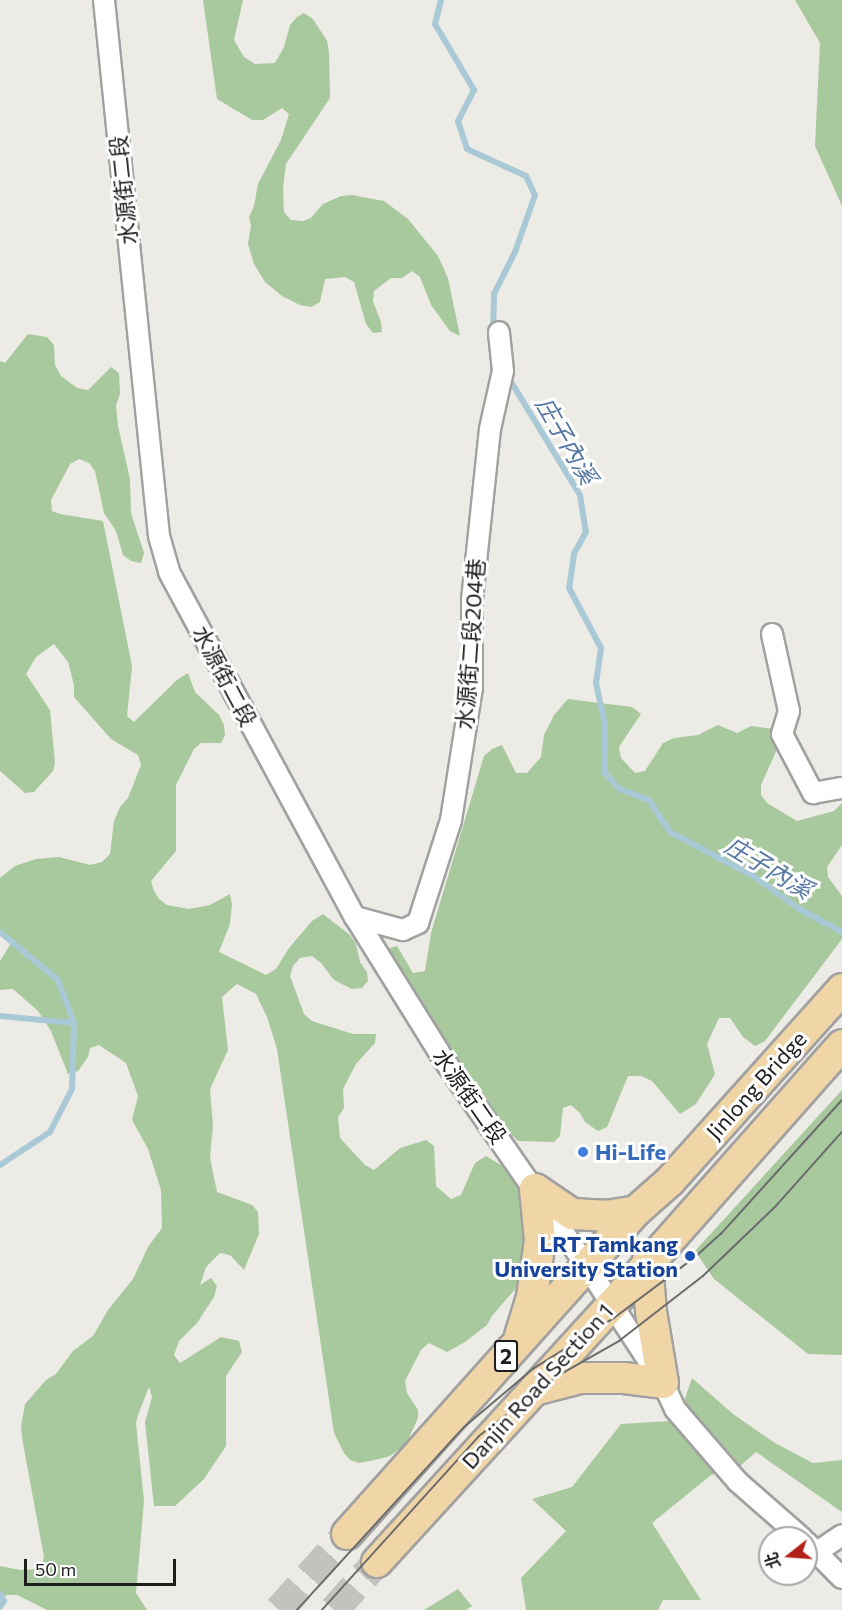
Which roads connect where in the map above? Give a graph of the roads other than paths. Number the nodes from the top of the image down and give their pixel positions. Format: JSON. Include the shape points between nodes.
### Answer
{"nodes":[{"id":1,"x":104,"y":0,"type":"edge"},
{"id":2,"x":499,"y":332,"type":"dead end"},
{"id":3,"x":772,"y":634,"type":"dead end"},
{"id":4,"x":842,"y":788,"type":"edge"},
{"id":5,"x":355,"y":917,"type":"junction"},
{"id":6,"x":842,"y":989,"type":"edge"},
{"id":7,"x":842,"y":1045,"type":"edge"},
{"id":8,"x":670,"y":1181,"type":"joint"},
{"id":9,"x":535,"y":1189,"type":"junction"},
{"id":10,"x":697,"y":1209,"type":"joint"},
{"id":11,"x":636,"y":1211,"type":"junction"},
{"id":12,"x":647,"y":1263,"type":"junction"},
{"id":13,"x":588,"y":1268,"type":"junction"},
{"id":14,"x":612,"y":1305,"type":"junction"},
{"id":15,"x":518,"y":1343,"type":"junction"},
{"id":16,"x":663,"y":1383,"type":"junction"},
{"id":17,"x":534,"y":1390,"type":"junction"},
{"id":18,"x":788,"y":1526,"type":"edge"},
{"id":19,"x":347,"y":1534,"type":"tunnel mouth"},
{"id":20,"x":842,"y":1535,"type":"edge"},
{"id":21,"x":818,"y":1545,"type":"edge"},
{"id":22,"x":818,"y":1553,"type":"edge"},
{"id":23,"x":377,"y":1562,"type":"tunnel mouth"},
{"id":24,"x":842,"y":1578,"type":"edge"}],
"edges":[{"from":1,"to":5,"type":"street","name":"水源街二段","via":[[159,536],[169,573]]},
{"from":2,"to":5,"type":"street","name":"水源街二段204巷","via":[[503,371],[490,429],[472,600],[472,688],[451,820],[418,923],[403,930]]},
{"from":3,"to":4,"type":"street","via":[[789,711],[782,734],[813,794]]},
{"from":5,"to":9,"type":"street","name":"水源街二段","via":[[444,1060]]},
{"from":6,"to":8,"type":"main road","name":"Jinlong Bridge","number":"2"},
{"from":7,"to":10,"type":"main road","name":"Jinlong Bridge","number":"2"},
{"from":8,"to":11,"type":"main road","name":"Danjin Road Section 1","number":"2"},
{"from":9,"to":11,"type":"main road","via":[[572,1214],[606,1216]]},
{"from":9,"to":13,"type":"street","name":"水源街二段"},
{"from":9,"to":15,"type":"main road","via":[[540,1240],[532,1297]]},
{"from":10,"to":12,"type":"main road","name":"Danjin Road Section 1","number":"2"},
{"from":11,"to":13,"type":"main road","name":"Danjin Road Section 1","number":"2"},
{"from":12,"to":14,"type":"main road","name":"Danjin Road Section 1","number":"2"},
{"from":12,"to":16,"type":"main road"},
{"from":13,"to":14,"type":"street","name":"水源街二段"},
{"from":13,"to":15,"type":"main road","name":"Danjin Road Section 1","number":"2"},
{"from":14,"to":16,"type":"street","name":"水源街二段"},
{"from":14,"to":17,"type":"main road","name":"Danjin Road Section 1","number":"2"},
{"from":15,"to":19,"type":"main road","name":"Danjin Road Section 1","number":"2"},
{"from":16,"to":17,"type":"main road","via":[[580,1378]]},
{"from":16,"to":18,"type":"street","name":"水源街二段","via":[[675,1409],[738,1482]]},
{"from":17,"to":23,"type":"main road","name":"Danjin Road Section 1","number":"2"},
{"from":20,"to":21,"type":"street"},
{"from":22,"to":24,"type":"street"}]}
